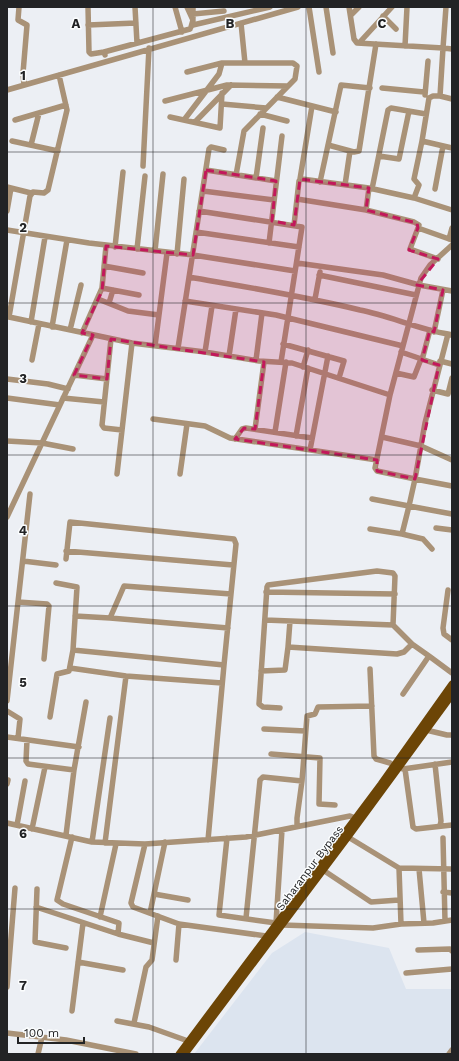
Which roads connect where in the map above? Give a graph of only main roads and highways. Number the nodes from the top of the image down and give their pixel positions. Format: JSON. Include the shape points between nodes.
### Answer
{"nodes":[{"id":1,"x":452,"y":684,"type":"edge"},
{"id":2,"x":452,"y":695,"type":"edge"},
{"id":3,"x":394,"y":768,"type":"junction"},
{"id":4,"x":358,"y":818,"type":"junction"},
{"id":5,"x":279,"y":924,"type":"junction"},
{"id":6,"x":179,"y":1054,"type":"edge"},
{"id":7,"x":185,"y":1054,"type":"edge"}],
"edges":[{"from":1,"to":3,"type":"main road"},
{"from":2,"to":3,"type":"main road","name":"Saharanpur Bypass"},
{"from":3,"to":4,"type":"main road","name":"Saharanpur Bypass"},
{"from":4,"to":5,"type":"main road"},
{"from":4,"to":5,"type":"main road","name":"Saharanpur Bypass","via":[[348,837]]},
{"from":5,"to":6,"type":"main road","via":[[266,936]]},
{"from":5,"to":7,"type":"main road","name":"Saharanpur Bypass"}]}
